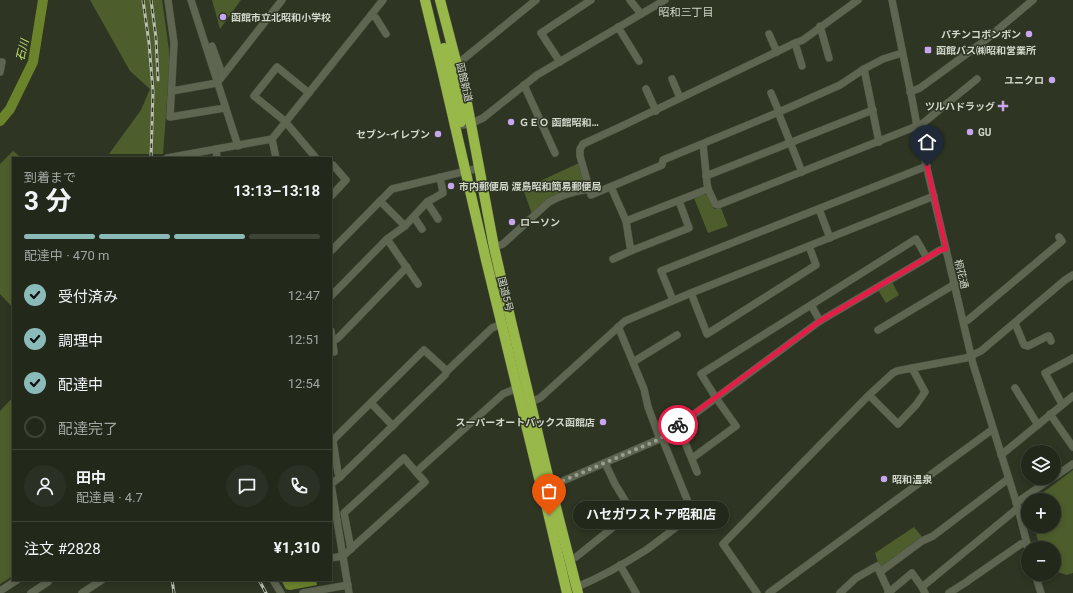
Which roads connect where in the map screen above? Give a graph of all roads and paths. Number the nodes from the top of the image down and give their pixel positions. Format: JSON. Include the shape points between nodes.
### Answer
{"nodes":[{"id":1,"x":168,"y":0,"type":"edge"},
{"id":2,"x":191,"y":0,"type":"edge"},
{"id":3,"x":282,"y":0,"type":"edge"},
{"id":4,"x":383,"y":0,"type":"edge"},
{"id":5,"x":425,"y":0,"type":"edge"},
{"id":6,"x":432,"y":0,"type":"edge"},
{"id":7,"x":440,"y":0,"type":"edge"},
{"id":8,"x":536,"y":0,"type":"edge"},
{"id":9,"x":591,"y":0,"type":"edge"},
{"id":10,"x":630,"y":0,"type":"edge"},
{"id":11,"x":665,"y":0,"type":"edge"},
{"id":12,"x":858,"y":0,"type":"edge"},
{"id":13,"x":892,"y":0,"type":"edge"},
{"id":14,"x":1033,"y":0,"type":"edge"},
{"id":15,"x":641,"y":14,"type":"junction"},
{"id":16,"x":371,"y":15,"type":"junction"},
{"id":17,"x":820,"y":26,"type":"junction"},
{"id":18,"x":618,"y":27,"type":"junction"},
{"id":19,"x":386,"y":34,"type":"dead end"},
{"id":20,"x":769,"y":34,"type":"dead end"},
{"id":21,"x":796,"y":43,"type":"junction"},
{"id":22,"x":212,"y":46,"type":"dead end"},
{"id":23,"x":777,"y":52,"type":"junction"},
{"id":24,"x":902,"y":53,"type":"junction"},
{"id":25,"x":829,"y":58,"type":"dead end"},
{"id":26,"x":639,"y":61,"type":"dead end"},
{"id":27,"x":2,"y":62,"type":"dead end"},
{"id":28,"x":560,"y":62,"type":"junction"},
{"id":29,"x":449,"y":65,"type":"junction"},
{"id":30,"x":802,"y":66,"type":"dead end"},
{"id":31,"x":864,"y":69,"type":"junction"},
{"id":32,"x":0,"y":72,"type":"edge"},
{"id":33,"x":224,"y":74,"type":"junction"},
{"id":34,"x":977,"y":78,"type":"dead end"},
{"id":35,"x":672,"y":80,"type":"dead end"},
{"id":36,"x":217,"y":83,"type":"junction"},
{"id":37,"x":524,"y":85,"type":"junction"},
{"id":38,"x":646,"y":89,"type":"dead end"},
{"id":39,"x":172,"y":91,"type":"junction"},
{"id":40,"x":910,"y":92,"type":"junction"},
{"id":41,"x":309,"y":93,"type":"junction"},
{"id":42,"x":771,"y":93,"type":"dead end"},
{"id":43,"x":680,"y":98,"type":"junction"},
{"id":44,"x":225,"y":108,"type":"junction"},
{"id":45,"x":873,"y":110,"type":"junction"},
{"id":46,"x":656,"y":111,"type":"junction"},
{"id":47,"x":779,"y":112,"type":"junction"},
{"id":48,"x":286,"y":122,"type":"junction"},
{"id":49,"x":466,"y":124,"type":"junction"},
{"id":50,"x":920,"y":125,"type":"junction"},
{"id":51,"x":272,"y":140,"type":"junction"},
{"id":52,"x":879,"y":142,"type":"junction"},
{"id":53,"x":791,"y":143,"type":"junction"},
{"id":54,"x":703,"y":144,"type":"junction"},
{"id":55,"x":238,"y":146,"type":"junction"},
{"id":56,"x":216,"y":149,"type":"junction"},
{"id":57,"x":555,"y":154,"type":"dead end"},
{"id":58,"x":188,"y":156,"type":"edge"},
{"id":59,"x":178,"y":157,"type":"edge"},
{"id":60,"x":217,"y":157,"type":"edge"},
{"id":61,"x":276,"y":157,"type":"edge"},
{"id":62,"x":315,"y":157,"type":"edge"},
{"id":63,"x":332,"y":165,"type":"edge"},
{"id":64,"x":927,"y":166,"type":"junction"},
{"id":65,"x":479,"y":168,"type":"junction"},
{"id":66,"x":466,"y":171,"type":"junction"},
{"id":67,"x":802,"y":172,"type":"junction"},
{"id":68,"x":706,"y":176,"type":"junction"},
{"id":69,"x":440,"y":177,"type":"junction"},
{"id":70,"x":611,"y":187,"type":"junction"},
{"id":71,"x":590,"y":189,"type":"junction"},
{"id":72,"x":708,"y":189,"type":"junction"},
{"id":73,"x":332,"y":195,"type":"edge"},
{"id":74,"x":934,"y":196,"type":"junction"},
{"id":75,"x":380,"y":201,"type":"junction"},
{"id":76,"x":679,"y":201,"type":"junction"},
{"id":77,"x":428,"y":202,"type":"junction"},
{"id":78,"x":819,"y":209,"type":"junction"},
{"id":79,"x":414,"y":217,"type":"junction"},
{"id":80,"x":438,"y":219,"type":"dead end"},
{"id":81,"x":626,"y":221,"type":"junction"},
{"id":82,"x":404,"y":226,"type":"junction"},
{"id":83,"x":422,"y":229,"type":"dead end"},
{"id":84,"x":1059,"y":237,"type":"dead end"},
{"id":85,"x":830,"y":238,"type":"junction"},
{"id":86,"x":387,"y":239,"type":"junction"},
{"id":87,"x":809,"y":246,"type":"junction"},
{"id":88,"x":494,"y":247,"type":"junction"},
{"id":89,"x":946,"y":249,"type":"junction"},
{"id":90,"x":332,"y":250,"type":"edge"},
{"id":91,"x":633,"y":250,"type":"junction"},
{"id":92,"x":927,"y":258,"type":"junction"},
{"id":93,"x":613,"y":259,"type":"dead end"},
{"id":94,"x":407,"y":267,"type":"junction"},
{"id":95,"x":1073,"y":275,"type":"edge"},
{"id":96,"x":418,"y":284,"type":"dead end"},
{"id":97,"x":955,"y":284,"type":"junction"},
{"id":98,"x":691,"y":293,"type":"junction"},
{"id":99,"x":332,"y":295,"type":"edge"},
{"id":100,"x":673,"y":300,"type":"junction"},
{"id":101,"x":811,"y":305,"type":"junction"},
{"id":102,"x":968,"y":320,"type":"dead end"},
{"id":103,"x":820,"y":321,"type":"junction"},
{"id":104,"x":506,"y":322,"type":"junction"},
{"id":105,"x":1015,"y":323,"type":"junction"},
{"id":106,"x":618,"y":327,"type":"junction"},
{"id":107,"x":878,"y":330,"type":"dead end"},
{"id":108,"x":678,"y":335,"type":"dead end"},
{"id":109,"x":332,"y":336,"type":"edge"},
{"id":110,"x":333,"y":341,"type":"junction"},
{"id":111,"x":1051,"y":341,"type":"dead end"},
{"id":112,"x":334,"y":352,"type":"dead end"},
{"id":113,"x":971,"y":356,"type":"junction"},
{"id":114,"x":1073,"y":358,"type":"edge"},
{"id":115,"x":633,"y":362,"type":"junction"},
{"id":116,"x":912,"y":368,"type":"junction"},
{"id":117,"x":447,"y":371,"type":"junction"},
{"id":118,"x":517,"y":388,"type":"junction"},
{"id":119,"x":1015,"y":388,"type":"dead end"},
{"id":120,"x":869,"y":395,"type":"junction"},
{"id":121,"x":1073,"y":396,"type":"edge"},
{"id":122,"x":716,"y":398,"type":"junction"},
{"id":123,"x":372,"y":402,"type":"junction"},
{"id":124,"x":531,"y":402,"type":"junction"},
{"id":125,"x":1062,"y":404,"type":"junction"},
{"id":126,"x":1050,"y":414,"type":"junction"},
{"id":127,"x":1038,"y":425,"type":"junction"},
{"id":128,"x":393,"y":426,"type":"junction"},
{"id":129,"x":677,"y":427,"type":"junction"},
{"id":130,"x":993,"y":429,"type":"junction"},
{"id":131,"x":661,"y":439,"type":"junction"},
{"id":132,"x":332,"y":441,"type":"edge"},
{"id":133,"x":1073,"y":447,"type":"edge"},
{"id":134,"x":1001,"y":455,"type":"junction"},
{"id":135,"x":692,"y":457,"type":"junction"},
{"id":136,"x":604,"y":463,"type":"junction"},
{"id":137,"x":1073,"y":464,"type":"edge"},
{"id":138,"x":416,"y":472,"type":"junction"},
{"id":139,"x":697,"y":472,"type":"dead end"},
{"id":140,"x":1061,"y":472,"type":"edge"},
{"id":141,"x":340,"y":477,"type":"junction"},
{"id":142,"x":1008,"y":479,"type":"junction"},
{"id":143,"x":1043,"y":485,"type":"edge"},
{"id":144,"x":332,"y":487,"type":"edge"},
{"id":145,"x":547,"y":487,"type":"junction"},
{"id":146,"x":332,"y":497,"type":"edge"},
{"id":147,"x":1017,"y":506,"type":"junction"},
{"id":148,"x":344,"y":513,"type":"junction"},
{"id":149,"x":335,"y":523,"type":"edge"},
{"id":150,"x":1027,"y":541,"type":"edge"},
{"id":151,"x":1021,"y":544,"type":"edge"},
{"id":152,"x":351,"y":549,"type":"junction"},
{"id":153,"x":343,"y":556,"type":"junction"},
{"id":154,"x":576,"y":557,"type":"dead end"},
{"id":155,"x":332,"y":558,"type":"edge"},
{"id":156,"x":620,"y":565,"type":"junction"},
{"id":157,"x":880,"y":572,"type":"junction"},
{"id":158,"x":15,"y":581,"type":"edge"},
{"id":159,"x":100,"y":581,"type":"edge"},
{"id":160,"x":275,"y":581,"type":"edge"},
{"id":161,"x":1037,"y":581,"type":"edge"},
{"id":162,"x":48,"y":582,"type":"dead end"},
{"id":163,"x":348,"y":585,"type":"junction"},
{"id":164,"x":578,"y":590,"type":"edge"},
{"id":165,"x":923,"y":590,"type":"edge"},
{"id":166,"x":0,"y":591,"type":"edge"},
{"id":167,"x":888,"y":592,"type":"edge"},
{"id":168,"x":31,"y":593,"type":"edge"},
{"id":169,"x":82,"y":593,"type":"edge"},
{"id":170,"x":281,"y":593,"type":"edge"},
{"id":171,"x":303,"y":593,"type":"edge"},
{"id":172,"x":349,"y":593,"type":"edge"},
{"id":173,"x":567,"y":593,"type":"edge"},
{"id":174,"x":636,"y":593,"type":"edge"},
{"id":175,"x":757,"y":593,"type":"edge"},
{"id":176,"x":769,"y":593,"type":"edge"},
{"id":177,"x":840,"y":593,"type":"edge"},
{"id":178,"x":949,"y":593,"type":"edge"},
{"id":179,"x":1041,"y":593,"type":"edge"}],
"edges":[{"from":1,"to":39,"type":"street","via":[[174,43]]},
{"from":2,"to":36,"type":"street"},
{"from":3,"to":33,"type":"street"},
{"from":4,"to":16,"type":"street"},
{"from":5,"to":29,"type":"highway","name":"国道5号"},
{"from":6,"to":29,"type":"highway","name":"函館新道"},
{"from":7,"to":29,"type":"highway","name":"国道5号"},
{"from":8,"to":29,"type":"street","via":[[461,61]]},
{"from":9,"to":28,"type":"street","via":[[541,33]]},
{"from":10,"to":15,"type":"street"},
{"from":11,"to":15,"type":"street"},
{"from":12,"to":17,"type":"street"},
{"from":13,"to":24,"type":"street","name":"桐花通"},
{"from":14,"to":40,"type":"street","via":[[983,42],[920,88]]},
{"from":15,"to":18,"type":"street"},
{"from":16,"to":19,"type":"street","via":[[376,18]]},
{"from":16,"to":41,"type":"street"},
{"from":17,"to":21,"type":"street"},
{"from":17,"to":25,"type":"street"},
{"from":18,"to":26,"type":"street"},
{"from":18,"to":28,"type":"street"},
{"from":20,"to":23,"type":"street"},
{"from":21,"to":23,"type":"street"},
{"from":21,"to":30,"type":"street"},
{"from":22,"to":33,"type":"street"},
{"from":23,"to":43,"type":"street"},
{"from":24,"to":31,"type":"street"},
{"from":24,"to":40,"type":"street","name":"桐花通"},
{"from":27,"to":32,"type":"street"},
{"from":28,"to":37,"type":"street"},
{"from":29,"to":49,"type":"highway","name":"函館新道"},
{"from":29,"to":66,"type":"highway","name":"国道5号"},
{"from":31,"to":45,"type":"street"},
{"from":31,"to":47,"type":"street","via":[[840,84]]},
{"from":33,"to":36,"type":"street"},
{"from":34,"to":50,"type":"street"},
{"from":35,"to":43,"type":"street"},
{"from":36,"to":39,"type":"street"},
{"from":36,"to":44,"type":"street"},
{"from":37,"to":49,"type":"street","via":[[483,118]]},
{"from":37,"to":57,"type":"street"},
{"from":38,"to":46,"type":"street"},
{"from":39,"to":44,"type":"street","via":[[170,117]]},
{"from":40,"to":50,"type":"street","name":"桐花通"},
{"from":41,"to":48,"type":"street"},
{"from":41,"to":48,"type":"street","via":[[277,67],[254,96]]},
{"from":42,"to":47,"type":"street"},
{"from":43,"to":46,"type":"street"},
{"from":44,"to":55,"type":"street"},
{"from":45,"to":52,"type":"street"},
{"from":45,"to":53,"type":"street"},
{"from":46,"to":71,"type":"street","via":[[581,146],[580,156]]},
{"from":47,"to":53,"type":"street"},
{"from":47,"to":54,"type":"street"},
{"from":48,"to":51,"type":"street"},
{"from":48,"to":62,"type":"street"},
{"from":49,"to":65,"type":"highway","name":"国道5号"},
{"from":49,"to":66,"type":"highway","name":"函館新道"},
{"from":50,"to":52,"type":"street"},
{"from":50,"to":64,"type":"street","name":"桐花通"},
{"from":51,"to":55,"type":"street"},
{"from":51,"to":61,"type":"street"},
{"from":52,"to":67,"type":"street"},
{"from":53,"to":67,"type":"street"},
{"from":53,"to":68,"type":"street"},
{"from":54,"to":68,"type":"street"},
{"from":54,"to":70,"type":"street","via":[[663,160],[662,166]]},
{"from":55,"to":56,"type":"street"},
{"from":56,"to":58,"type":"street"},
{"from":56,"to":60,"type":"street"},
{"from":58,"to":59,"type":"street"},
{"from":63,"to":73,"type":"street","via":[[346,180]]},
{"from":64,"to":74,"type":"street","name":"桐花通"},
{"from":64,"to":78,"type":"street"},
{"from":65,"to":66,"type":"street"},
{"from":65,"to":88,"type":"highway","name":"国道5号"},
{"from":66,"to":69,"type":"street"},
{"from":66,"to":104,"type":"highway","name":"国道5号","via":[[486,260]]},
{"from":67,"to":72,"type":"street","via":[[718,205],[715,204]]},
{"from":68,"to":72,"type":"street"},
{"from":69,"to":75,"type":"street","via":[[392,189]]},
{"from":69,"to":77,"type":"street","via":[[443,193]]},
{"from":70,"to":71,"type":"street","via":[[591,195]]},
{"from":70,"to":81,"type":"street"},
{"from":71,"to":88,"type":"street","via":[[553,200],[502,244]]},
{"from":72,"to":76,"type":"street"},
{"from":74,"to":85,"type":"street"},
{"from":74,"to":89,"type":"street","name":"桐花通"},
{"from":75,"to":82,"type":"street"},
{"from":75,"to":90,"type":"street"},
{"from":76,"to":81,"type":"street"},
{"from":76,"to":91,"type":"street","via":[[689,228]]},
{"from":77,"to":79,"type":"street"},
{"from":77,"to":80,"type":"street"},
{"from":78,"to":85,"type":"street"},
{"from":78,"to":100,"type":"street","via":[[661,271]]},
{"from":79,"to":82,"type":"street"},
{"from":79,"to":83,"type":"street"},
{"from":81,"to":91,"type":"street"},
{"from":82,"to":86,"type":"street"},
{"from":84,"to":102,"type":"street","via":[[1062,241]]},
{"from":85,"to":87,"type":"street"},
{"from":86,"to":94,"type":"street"},
{"from":86,"to":99,"type":"street"},
{"from":87,"to":98,"type":"street"},
{"from":87,"to":98,"type":"street","via":[[816,265],[707,334]]},
{"from":88,"to":104,"type":"highway","name":"国道5号"},
{"from":89,"to":92,"type":"street"},
{"from":89,"to":97,"type":"street","name":"桐花通"},
{"from":91,"to":93,"type":"street"},
{"from":92,"to":101,"type":"street","via":[[916,239]]},
{"from":92,"to":103,"type":"street"},
{"from":94,"to":96,"type":"street"},
{"from":94,"to":110,"type":"street"},
{"from":95,"to":105,"type":"street"},
{"from":97,"to":107,"type":"street"},
{"from":97,"to":113,"type":"street","name":"桐花通"},
{"from":98,"to":100,"type":"street"},
{"from":100,"to":106,"type":"street","via":[[625,321]]},
{"from":101,"to":103,"type":"street"},
{"from":101,"to":122,"type":"street","via":[[701,374]]},
{"from":103,"to":122,"type":"street"},
{"from":104,"to":117,"type":"street","via":[[492,328]]},
{"from":104,"to":118,"type":"highway","name":"国道5号"},
{"from":104,"to":124,"type":"highway","name":"国道5号"},
{"from":105,"to":111,"type":"street","via":[[1024,345],[1028,346],[1048,336]]},
{"from":105,"to":113,"type":"street"},
{"from":106,"to":115,"type":"street"},
{"from":106,"to":124,"type":"street","via":[[540,398]]},
{"from":108,"to":115,"type":"street"},
{"from":109,"to":110,"type":"street"},
{"from":110,"to":112,"type":"street"},
{"from":113,"to":116,"type":"street"},
{"from":113,"to":130,"type":"street","name":"桐花通"},
{"from":114,"to":125,"type":"street","via":[[1045,373]]},
{"from":115,"to":131,"type":"street"},
{"from":116,"to":120,"type":"street","via":[[893,373]]},
{"from":116,"to":120,"type":"street","via":[[925,392],[898,424]]},
{"from":117,"to":123,"type":"street","via":[[424,350]]},
{"from":117,"to":128,"type":"street"},
{"from":118,"to":138,"type":"street","via":[[503,394]]},
{"from":118,"to":145,"type":"highway","name":"国道5号"},
{"from":119,"to":127,"type":"street"},
{"from":120,"to":175,"type":"street","via":[[723,544]]},
{"from":121,"to":125,"type":"street"},
{"from":122,"to":129,"type":"street"},
{"from":122,"to":135,"type":"street","via":[[736,426]]},
{"from":123,"to":128,"type":"street"},
{"from":123,"to":132,"type":"street"},
{"from":124,"to":145,"type":"highway","name":"国道5号"},
{"from":125,"to":126,"type":"street"},
{"from":126,"to":127,"type":"street"},
{"from":126,"to":133,"type":"street"},
{"from":127,"to":134,"type":"street"},
{"from":128,"to":141,"type":"street"},
{"from":129,"to":131,"type":"street"},
{"from":129,"to":135,"type":"street"},
{"from":130,"to":134,"type":"street","name":"桐花通"},
{"from":130,"to":176,"type":"street"},
{"from":131,"to":136,"type":"street"},
{"from":131,"to":156,"type":"street","via":[[692,514],[647,549]]},
{"from":132,"to":141,"type":"street"},
{"from":134,"to":142,"type":"street","name":"桐花通"},
{"from":135,"to":139,"type":"street"},
{"from":136,"to":145,"type":"street"},
{"from":136,"to":154,"type":"street","via":[[632,512]]},
{"from":137,"to":140,"type":"street"},
{"from":138,"to":148,"type":"street","via":[[404,458]]},
{"from":138,"to":152,"type":"street","via":[[425,482]]},
{"from":141,"to":144,"type":"street"},
{"from":142,"to":147,"type":"street","name":"桐花通"},
{"from":142,"to":157,"type":"street","via":[[933,536],[922,541]]},
{"from":143,"to":147,"type":"street"},
{"from":145,"to":164,"type":"highway","name":"国道5号"},
{"from":145,"to":173,"type":"highway","name":"国道5号"},
{"from":146,"to":149,"type":"street"},
{"from":147,"to":150,"type":"street","name":"桐花通"},
{"from":147,"to":165,"type":"street"},
{"from":148,"to":149,"type":"street"},
{"from":148,"to":152,"type":"street"},
{"from":149,"to":153,"type":"street"},
{"from":151,"to":178,"type":"street"},
{"from":152,"to":153,"type":"street"},
{"from":153,"to":155,"type":"street"},
{"from":153,"to":163,"type":"street"},
{"from":156,"to":164,"type":"street"},
{"from":156,"to":174,"type":"street"},
{"from":157,"to":167,"type":"street"},
{"from":157,"to":177,"type":"street","via":[[877,566],[856,578]]},
{"from":158,"to":166,"type":"street"},
{"from":159,"to":169,"type":"street"},
{"from":160,"to":170,"type":"street"},
{"from":161,"to":179,"type":"street"},
{"from":162,"to":168,"type":"street"},
{"from":163,"to":171,"type":"street"},
{"from":163,"to":172,"type":"street"},
{"from":165,"to":167,"type":"street","via":[[912,573]]}]}
